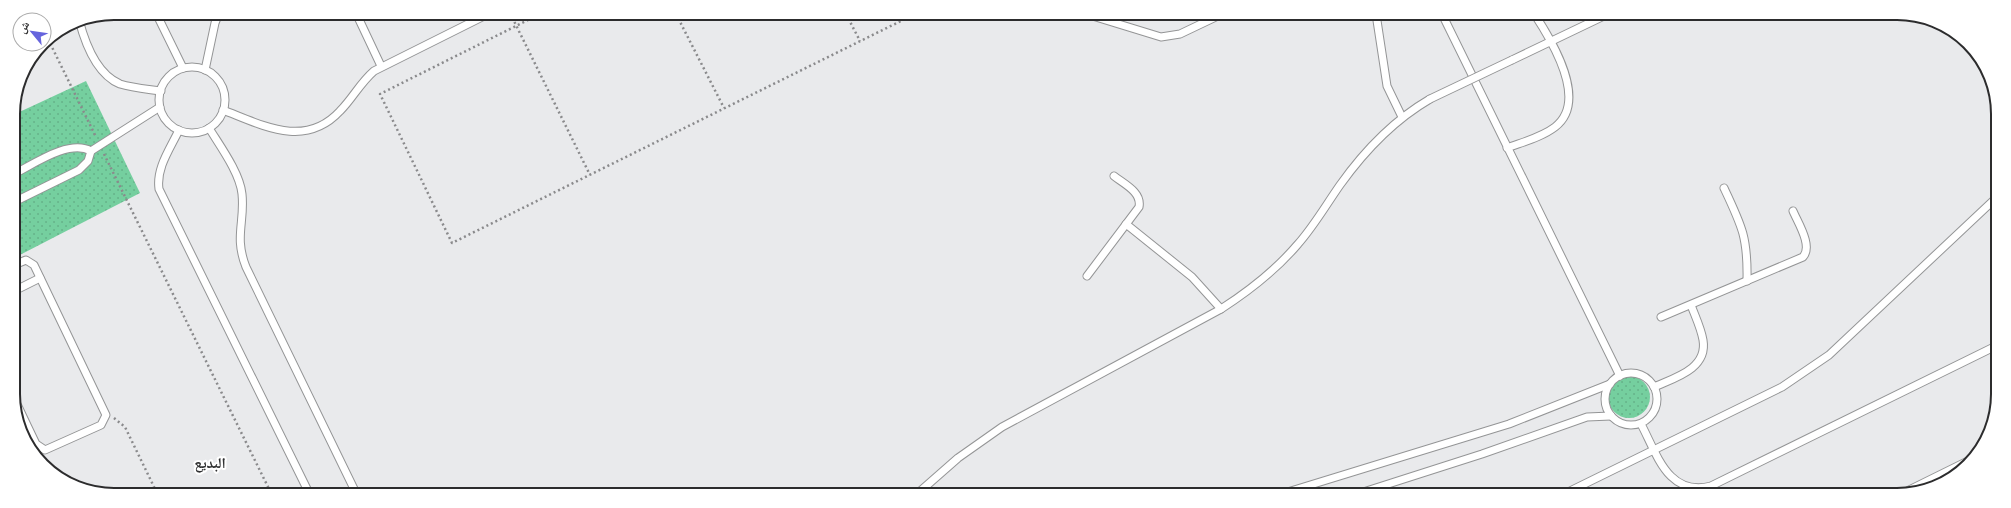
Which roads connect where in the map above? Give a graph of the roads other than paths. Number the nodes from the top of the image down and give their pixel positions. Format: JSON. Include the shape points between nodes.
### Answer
{"nodes":[{"id":1,"x":159,"y":20,"type":"edge"},
{"id":2,"x":216,"y":20,"type":"edge"},
{"id":3,"x":359,"y":20,"type":"edge"},
{"id":4,"x":476,"y":20,"type":"edge"},
{"id":5,"x":1106,"y":20,"type":"edge"},
{"id":6,"x":1209,"y":20,"type":"edge"},
{"id":7,"x":1377,"y":20,"type":"edge"},
{"id":8,"x":1445,"y":20,"type":"edge"},
{"id":9,"x":1538,"y":20,"type":"edge"},
{"id":10,"x":1595,"y":20,"type":"edge"},
{"id":11,"x":81,"y":26,"type":"edge"},
{"id":12,"x":1551,"y":41,"type":"junction"},
{"id":13,"x":381,"y":66,"type":"junction"},
{"id":14,"x":183,"y":68,"type":"junction"},
{"id":15,"x":205,"y":70,"type":"junction"},
{"id":16,"x":160,"y":91,"type":"junction"},
{"id":17,"x":160,"y":107,"type":"junction"},
{"id":18,"x":223,"y":110,"type":"junction"},
{"id":19,"x":1402,"y":117,"type":"junction"},
{"id":20,"x":209,"y":128,"type":"junction"},
{"id":21,"x":179,"y":130,"type":"junction"},
{"id":22,"x":1507,"y":148,"type":"junction"},
{"id":23,"x":91,"y":151,"type":"junction"},
{"id":24,"x":20,"y":171,"type":"edge"},
{"id":25,"x":1114,"y":176,"type":"dead end"},
{"id":26,"x":1724,"y":188,"type":"dead end"},
{"id":27,"x":20,"y":199,"type":"edge"},
{"id":28,"x":1991,"y":203,"type":"edge"},
{"id":29,"x":1793,"y":211,"type":"dead end"},
{"id":30,"x":1126,"y":224,"type":"junction"},
{"id":31,"x":20,"y":262,"type":"edge"},
{"id":32,"x":1087,"y":276,"type":"dead end"},
{"id":33,"x":40,"y":278,"type":"junction"},
{"id":34,"x":1747,"y":281,"type":"junction"},
{"id":35,"x":20,"y":288,"type":"edge"},
{"id":36,"x":1691,"y":305,"type":"junction"},
{"id":37,"x":1221,"y":309,"type":"junction"},
{"id":38,"x":1662,"y":317,"type":"dead end"},
{"id":39,"x":1991,"y":348,"type":"edge"},
{"id":40,"x":1620,"y":376,"type":"junction"},
{"id":41,"x":1610,"y":384,"type":"junction"},
{"id":42,"x":1654,"y":387,"type":"junction"},
{"id":43,"x":22,"y":416,"type":"edge"},
{"id":44,"x":1611,"y":416,"type":"junction"},
{"id":45,"x":1641,"y":424,"type":"junction"},
{"id":46,"x":1655,"y":450,"type":"junction"},
{"id":47,"x":1958,"y":466,"type":"edge"},
{"id":48,"x":1917,"y":486,"type":"edge"},
{"id":49,"x":306,"y":488,"type":"edge"},
{"id":50,"x":354,"y":488,"type":"edge"},
{"id":51,"x":924,"y":488,"type":"edge"},
{"id":52,"x":1301,"y":488,"type":"edge"},
{"id":53,"x":1376,"y":488,"type":"edge"},
{"id":54,"x":1576,"y":488,"type":"edge"},
{"id":55,"x":1691,"y":488,"type":"edge"},
{"id":56,"x":1700,"y":488,"type":"edge"}],
"edges":[{"from":1,"to":14,"type":"lane"},
{"from":2,"to":15,"type":"lane"},
{"from":3,"to":13,"type":"lane"},
{"from":4,"to":13,"type":"lane"},
{"from":5,"to":6,"type":"lane","via":[[1161,37],[1180,34]]},
{"from":7,"to":19,"type":"lane","via":[[1387,86]]},
{"from":8,"to":22,"type":"lane"},
{"from":9,"to":12,"type":"lane"},
{"from":10,"to":12,"type":"lane"},
{"from":11,"to":16,"type":"lane","via":[[97,64],[110,78],[128,86]]},
{"from":12,"to":19,"type":"lane","bridge":true,"via":[[1430,99]]},
{"from":12,"to":22,"type":"lane","via":[[1569,89],[1569,106],[1566,114],[1562,121],[1548,131]]},
{"from":13,"to":18,"type":"lane","via":[[367,77],[340,112],[313,129],[282,131]]},
{"from":14,"to":15,"type":"lane"},
{"from":14,"to":16,"type":"lane","via":[[169,77]]},
{"from":15,"to":18,"type":"lane","via":[[222,86]]},
{"from":16,"to":17,"type":"lane"},
{"from":17,"to":21,"type":"lane","via":[[166,121]]},
{"from":17,"to":23,"type":"lane"},
{"from":18,"to":20,"type":"lane"},
{"from":19,"to":37,"type":"lane","via":[[1352,169],[1314,225],[1294,249],[1262,280]]},
{"from":20,"to":21,"type":"lane","via":[[194,133]]},
{"from":20,"to":50,"type":"lane","via":[[240,184],[242,203],[239,239],[246,267]]},
{"from":21,"to":49,"type":"lane","via":[[160,168],[159,189]]},
{"from":22,"to":40,"type":"lane"},
{"from":23,"to":24,"type":"lane","via":[[81,147],[67,148]]},
{"from":23,"to":27,"type":"lane","via":[[88,161],[79,170]]},
{"from":25,"to":30,"type":"lane","via":[[1140,199],[1139,207]]},
{"from":26,"to":34,"type":"lane","via":[[1745,237]]},
{"from":28,"to":46,"type":"lane","via":[[1843,343],[1814,367],[1782,387]]},
{"from":29,"to":34,"type":"lane","via":[[1807,246],[1805,255]]},
{"from":30,"to":32,"type":"lane"},
{"from":30,"to":37,"type":"lane","via":[[1192,277]]},
{"from":31,"to":33,"type":"lane","via":[[29,260]]},
{"from":33,"to":35,"type":"lane"},
{"from":33,"to":43,"type":"lane","via":[[106,415],[101,424],[45,450],[41,450],[36,444]]},
{"from":34,"to":36,"type":"lane"},
{"from":36,"to":38,"type":"lane"},
{"from":36,"to":42,"type":"lane","via":[[1703,339],[1701,358],[1687,372]]},
{"from":37,"to":51,"type":"lane","via":[[1002,427],[958,458]]},
{"from":39,"to":56,"type":"lane","via":[[1711,486]]},
{"from":40,"to":41,"type":"lane"},
{"from":40,"to":42,"type":"lane","via":[[1639,374]]},
{"from":41,"to":44,"type":"lane","via":[[1605,397],[1607,410]]},
{"from":41,"to":52,"type":"lane","via":[[1509,424]]},
{"from":42,"to":45,"type":"lane","via":[[1657,405],[1651,416]]},
{"from":44,"to":45,"type":"lane","via":[[1628,425]]},
{"from":44,"to":53,"type":"lane","via":[[1587,417]]},
{"from":45,"to":46,"type":"lane"},
{"from":46,"to":54,"type":"lane"},
{"from":46,"to":55,"type":"lane","via":[[1665,470],[1677,483]]},
{"from":47,"to":48,"type":"lane"}]}
